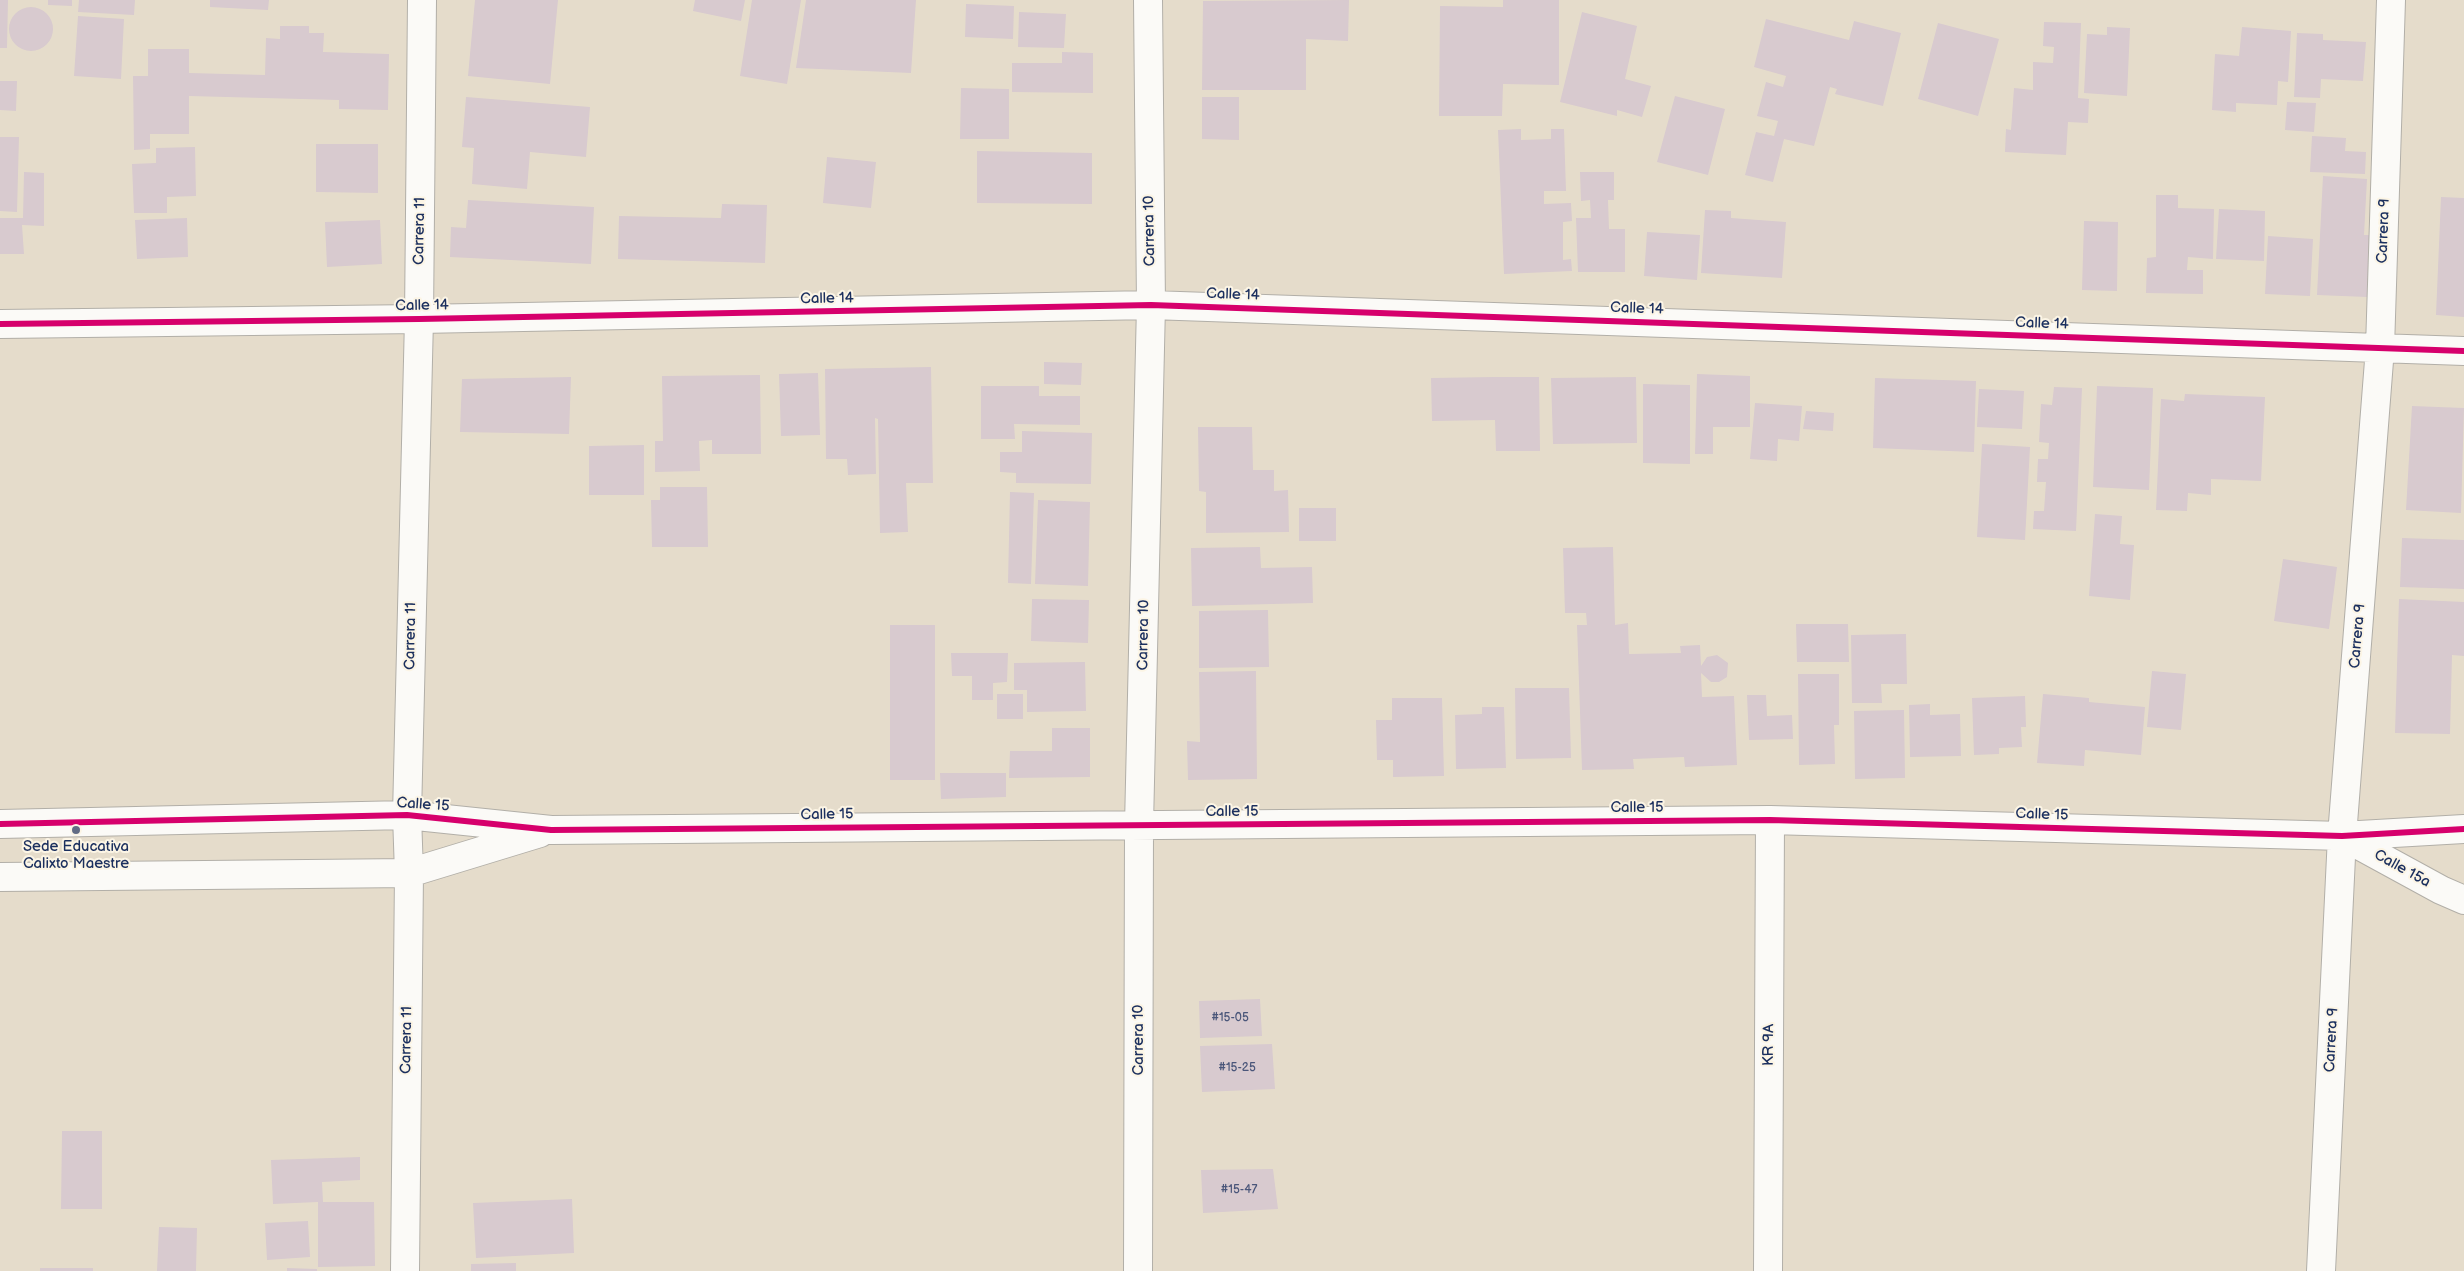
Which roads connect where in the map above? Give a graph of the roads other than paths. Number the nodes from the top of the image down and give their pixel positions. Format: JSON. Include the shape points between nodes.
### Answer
{"nodes":[{"id":1,"x":422,"y":0,"type":"edge"},
{"id":2,"x":1148,"y":0,"type":"edge"},
{"id":3,"x":2391,"y":0,"type":"edge"},
{"id":4,"x":1151,"y":305,"type":"junction"},
{"id":5,"x":419,"y":319,"type":"junction"},
{"id":6,"x":0,"y":324,"type":"edge"},
{"id":7,"x":2380,"y":348,"type":"junction"},
{"id":8,"x":2464,"y":351,"type":"edge"},
{"id":9,"x":407,"y":814,"type":"junction"},
{"id":10,"x":1770,"y":820,"type":"junction"},
{"id":11,"x":0,"y":824,"type":"edge"},
{"id":12,"x":1140,"y":825,"type":"junction"},
{"id":13,"x":2464,"y":829,"type":"edge"},
{"id":14,"x":551,"y":830,"type":"junction"},
{"id":15,"x":2342,"y":836,"type":"junction"},
{"id":16,"x":409,"y":873,"type":"junction"},
{"id":17,"x":0,"y":877,"type":"edge"},
{"id":18,"x":2464,"y":900,"type":"edge"},
{"id":19,"x":405,"y":1271,"type":"edge"},
{"id":20,"x":1138,"y":1271,"type":"edge"},
{"id":21,"x":1768,"y":1271,"type":"edge"},
{"id":22,"x":2321,"y":1271,"type":"edge"}],
"edges":[{"from":1,"to":5,"type":"street","name":"Carrera 11"},
{"from":2,"to":4,"type":"street","name":"Carrera 10"},
{"from":3,"to":7,"type":"street","name":"Carrera 9"},
{"from":4,"to":5,"type":"street","name":"Calle 14"},
{"from":4,"to":7,"type":"street","name":"Calle 14"},
{"from":4,"to":12,"type":"street","name":"Carrera 10"},
{"from":5,"to":6,"type":"street","name":"Calle 14"},
{"from":5,"to":9,"type":"street","name":"Carrera 11"},
{"from":7,"to":8,"type":"street","name":"Calle 14"},
{"from":7,"to":15,"type":"street","name":"Carrera 9"},
{"from":9,"to":11,"type":"street","name":"Calle 15"},
{"from":9,"to":14,"type":"street","name":"Calle 15"},
{"from":9,"to":16,"type":"street","name":"Carrera 11"},
{"from":10,"to":12,"type":"street","name":"Calle 15"},
{"from":10,"to":15,"type":"street","name":"Calle 15"},
{"from":10,"to":21,"type":"street","name":"KR 9A"},
{"from":12,"to":14,"type":"street","name":"Calle 15"},
{"from":12,"to":20,"type":"street","name":"Carrera 10"},
{"from":13,"to":15,"type":"street","name":"Calle 15"},
{"from":14,"to":16,"type":"street","name":"Calle 15"},
{"from":15,"to":18,"type":"street","name":"Calle 15a"},
{"from":15,"to":22,"type":"street","name":"Carrera 9"},
{"from":16,"to":17,"type":"street","name":"Calle 15"},
{"from":16,"to":19,"type":"street","name":"Carrera 11"}]}
